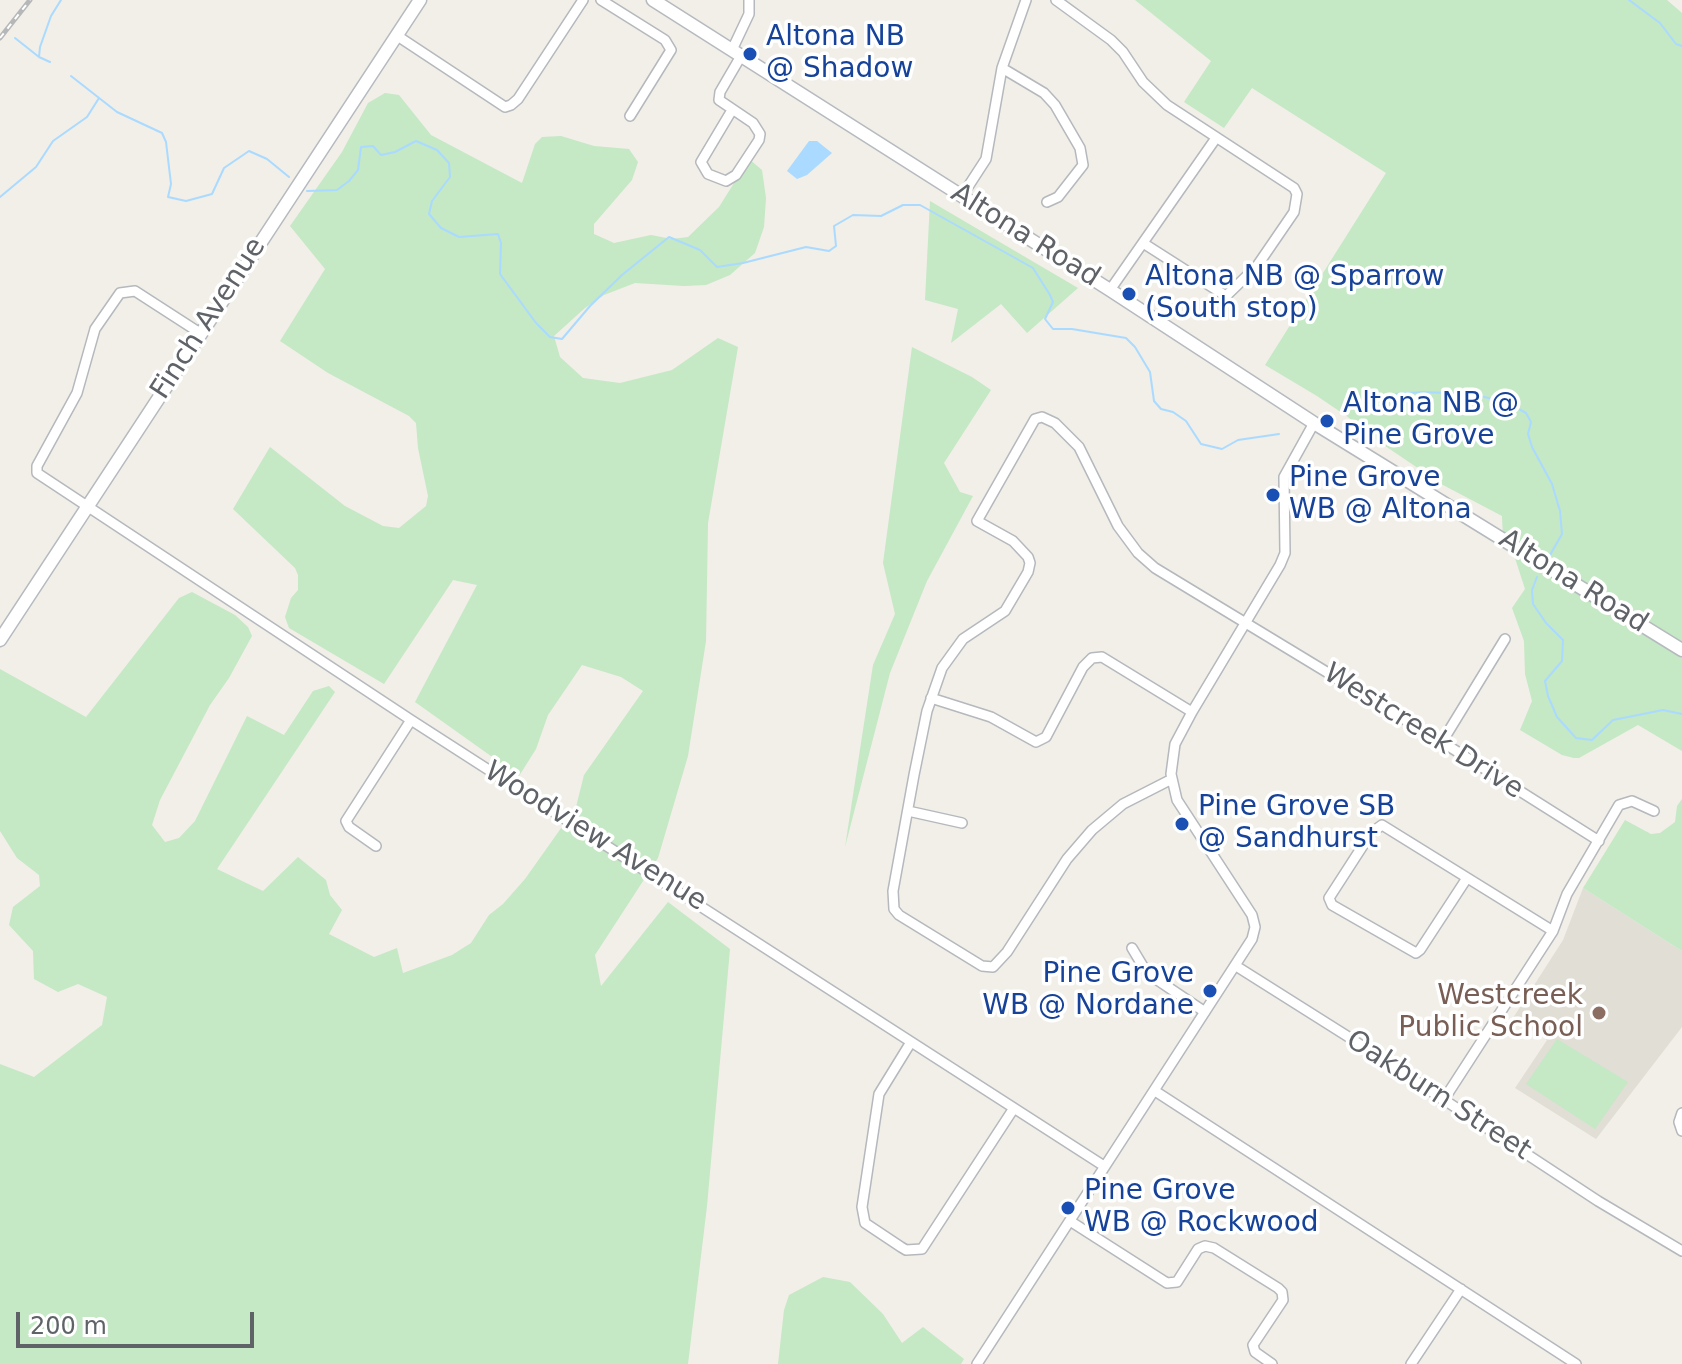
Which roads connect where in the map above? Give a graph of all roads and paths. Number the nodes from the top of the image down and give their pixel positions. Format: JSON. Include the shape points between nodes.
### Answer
{"nodes":[{"id":1,"x":420,"y":0,"type":"edge"},
{"id":2,"x":583,"y":0,"type":"edge"},
{"id":3,"x":601,"y":0,"type":"edge"},
{"id":4,"x":653,"y":0,"type":"edge"},
{"id":5,"x":1026,"y":0,"type":"edge"},
{"id":6,"x":1056,"y":0,"type":"edge"},
{"id":7,"x":746,"y":1,"type":"edge"},
{"id":8,"x":396,"y":35,"type":"junction"},
{"id":9,"x":737,"y":53,"type":"junction"},
{"id":10,"x":1002,"y":68,"type":"junction"},
{"id":11,"x":732,"y":110,"type":"junction"},
{"id":12,"x":630,"y":116,"type":"dead end"},
{"id":13,"x":1216,"y":138,"type":"junction"},
{"id":14,"x":962,"y":196,"type":"junction"},
{"id":15,"x":1047,"y":202,"type":"dead end"},
{"id":16,"x":1143,"y":243,"type":"junction"},
{"id":17,"x":1110,"y":290,"type":"junction"},
{"id":18,"x":200,"y":333,"type":"junction"},
{"id":19,"x":1314,"y":423,"type":"junction"},
{"id":20,"x":87,"y":506,"type":"junction"},
{"id":21,"x":1246,"y":624,"type":"junction"},
{"id":22,"x":1505,"y":639,"type":"dead end"},
{"id":23,"x":0,"y":640,"type":"edge"},
{"id":24,"x":1682,"y":650,"type":"edge"},
{"id":25,"x":931,"y":698,"type":"junction"},
{"id":26,"x":1192,"y":712,"type":"junction"},
{"id":27,"x":411,"y":720,"type":"junction"},
{"id":28,"x":1442,"y":742,"type":"junction"},
{"id":29,"x":1170,"y":780,"type":"junction"},
{"id":30,"x":908,"y":811,"type":"junction"},
{"id":31,"x":1654,"y":811,"type":"dead end"},
{"id":32,"x":962,"y":823,"type":"dead end"},
{"id":33,"x":1599,"y":841,"type":"junction"},
{"id":34,"x":376,"y":846,"type":"dead end"},
{"id":35,"x":1467,"y":878,"type":"junction"},
{"id":36,"x":1553,"y":931,"type":"junction"},
{"id":37,"x":1132,"y":948,"type":"dead end"},
{"id":38,"x":1236,"y":966,"type":"junction"},
{"id":39,"x":1205,"y":1012,"type":"junction"},
{"id":40,"x":911,"y":1042,"type":"junction"},
{"id":41,"x":1155,"y":1091,"type":"junction"},
{"id":42,"x":1443,"y":1101,"type":"junction"},
{"id":43,"x":1014,"y":1108,"type":"junction"},
{"id":44,"x":1682,"y":1113,"type":"edge"},
{"id":45,"x":1682,"y":1131,"type":"edge"},
{"id":46,"x":1104,"y":1166,"type":"junction"},
{"id":47,"x":1070,"y":1221,"type":"junction"},
{"id":48,"x":1682,"y":1251,"type":"edge"},
{"id":49,"x":1461,"y":1289,"type":"junction"},
{"id":50,"x":977,"y":1364,"type":"edge"},
{"id":51,"x":1272,"y":1364,"type":"edge"},
{"id":52,"x":1411,"y":1364,"type":"edge"},
{"id":53,"x":1576,"y":1364,"type":"edge"}],
"edges":[{"from":1,"to":8,"type":"main road","name":"Finch Avenue"},
{"from":2,"to":8,"type":"street","via":[[518,99],[505,107]]},
{"from":3,"to":12,"type":"street","via":[[665,40],[671,50]]},
{"from":4,"to":9,"type":"main road","name":"Altona Road"},
{"from":5,"to":10,"type":"street"},
{"from":6,"to":13,"type":"street","via":[[1111,40],[1154,95]]},
{"from":7,"to":9,"type":"street","via":[[749,14]]},
{"from":8,"to":18,"type":"main road","name":"Finch Avenue"},
{"from":9,"to":11,"type":"street","via":[[719,96]]},
{"from":9,"to":14,"type":"main road","name":"Altona Road"},
{"from":10,"to":14,"type":"street","via":[[986,159]]},
{"from":10,"to":15,"type":"street","via":[[1044,93],[1080,148],[1083,165],[1058,197]]},
{"from":11,"to":11,"type":"street","via":[[760,134],[736,175],[726,181],[708,174],[701,162]]},
{"from":13,"to":16,"type":"street"},
{"from":13,"to":16,"type":"street","via":[[1297,194],[1294,212],[1257,266],[1226,296]]},
{"from":14,"to":17,"type":"main road","name":"Altona Road"},
{"from":16,"to":17,"type":"street"},
{"from":17,"to":19,"type":"main road","name":"Altona Road"},
{"from":18,"to":20,"type":"main road","name":"Finch Avenue"},
{"from":18,"to":20,"type":"street","name":"Woodview Avenue","via":[[135,291],[120,293],[109,306],[90,342],[77,393],[37,466],[42,478]]},
{"from":19,"to":21,"type":"street","via":[[1284,477],[1285,553]]},
{"from":19,"to":24,"type":"main road","name":"Altona Road"},
{"from":20,"to":23,"type":"main road","name":"Finch Avenue"},
{"from":20,"to":27,"type":"street","name":"Woodview Avenue"},
{"from":21,"to":25,"type":"street","name":"Westcreek Drive","via":[[1138,553],[1109,512],[1079,447],[1042,417],[1035,419],[977,521],[1013,541],[1028,557],[1028,572],[1005,611],[951,652]]},
{"from":21,"to":26,"type":"street"},
{"from":21,"to":28,"type":"street","name":"Westcreek Drive"},
{"from":22,"to":28,"type":"street"},
{"from":25,"to":26,"type":"street","via":[[991,717],[1040,742],[1083,667],[1102,657]]},
{"from":25,"to":30,"type":"street"},
{"from":26,"to":29,"type":"street","via":[[1175,744]]},
{"from":27,"to":34,"type":"street","via":[[346,821]]},
{"from":27,"to":40,"type":"street","name":"Woodview Avenue"},
{"from":28,"to":33,"type":"street","name":"Westcreek Drive"},
{"from":29,"to":30,"type":"street","via":[[1123,804],[1092,830],[993,967],[982,966],[894,909]]},
{"from":29,"to":38,"type":"street","via":[[1177,800],[1252,915],[1254,931]]},
{"from":30,"to":32,"type":"street"},
{"from":31,"to":33,"type":"street","via":[[1632,801],[1619,805]]},
{"from":33,"to":36,"type":"street","via":[[1567,894]]},
{"from":35,"to":35,"type":"street","via":[[1382,825],[1371,833],[1329,898],[1332,905],[1416,953]]},
{"from":35,"to":36,"type":"street"},
{"from":36,"to":42,"type":"street"},
{"from":37,"to":39,"type":"street","via":[[1147,973]]},
{"from":38,"to":39,"type":"street"},
{"from":38,"to":42,"type":"street","name":"Oakburn Street"},
{"from":39,"to":41,"type":"street"},
{"from":40,"to":43,"type":"street","name":"Woodview Avenue"},
{"from":40,"to":43,"type":"street","via":[[879,1094],[862,1207],[865,1223],[901,1247],[922,1249]]},
{"from":41,"to":46,"type":"street"},
{"from":41,"to":49,"type":"street"},
{"from":42,"to":48,"type":"street","name":"Oakburn Street"},
{"from":43,"to":46,"type":"street","name":"Woodview Avenue"},
{"from":44,"to":45,"type":"street"},
{"from":46,"to":47,"type":"street"},
{"from":47,"to":50,"type":"street"},
{"from":47,"to":51,"type":"street","via":[[1167,1283],[1177,1282],[1205,1246],[1278,1288],[1283,1300],[1253,1345]]},
{"from":49,"to":52,"type":"street"},
{"from":49,"to":53,"type":"street"}]}
